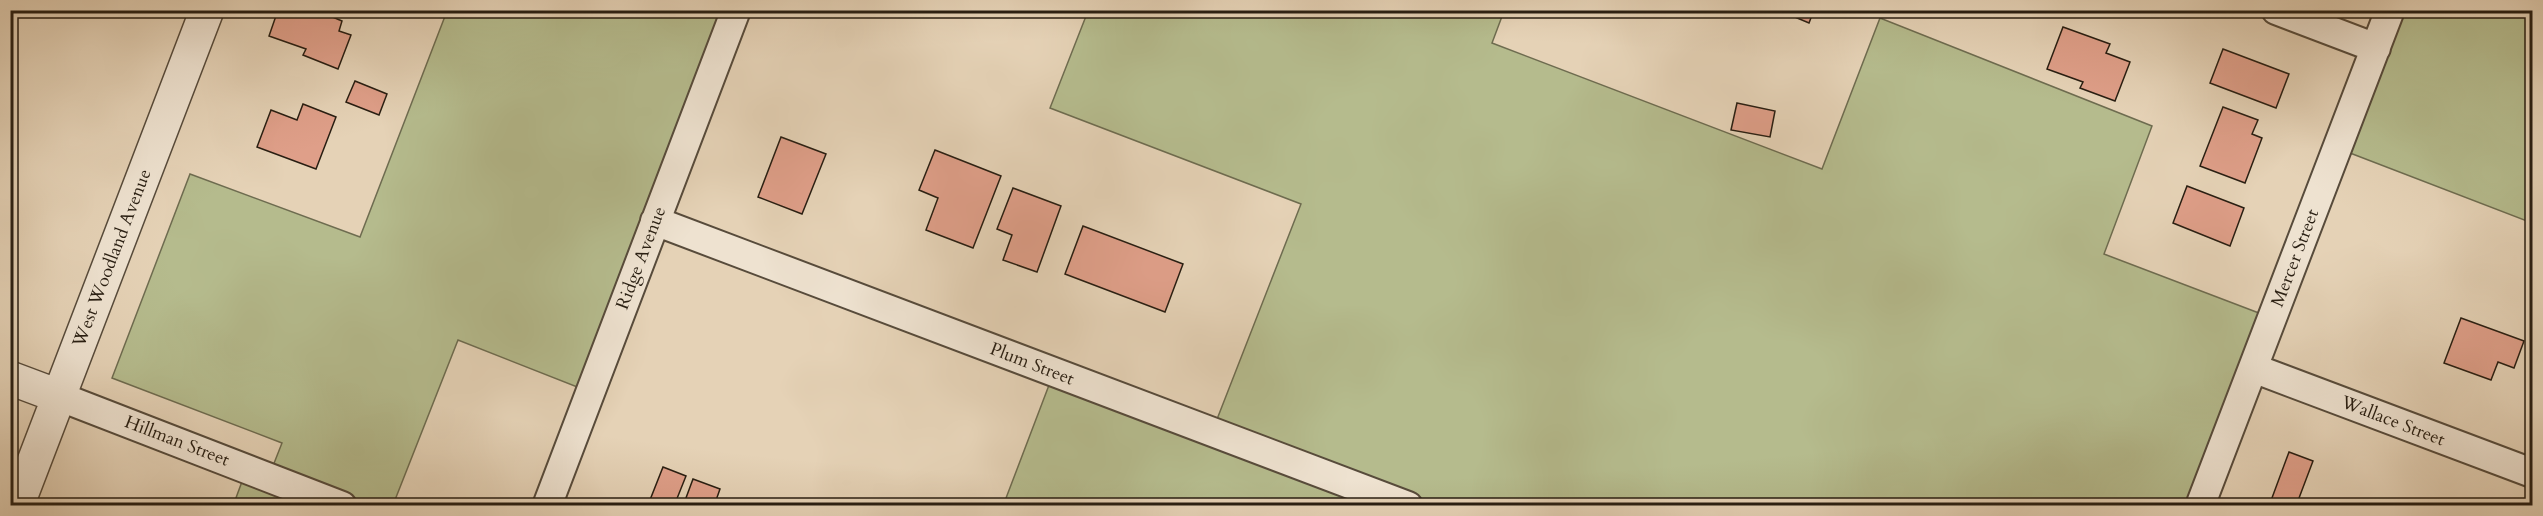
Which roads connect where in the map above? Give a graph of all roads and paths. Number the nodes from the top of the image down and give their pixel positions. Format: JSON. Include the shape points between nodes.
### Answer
{"nodes":[{"id":1,"x":207,"y":10,"type":"edge"},
{"id":2,"x":736,"y":10,"type":"edge"},
{"id":3,"x":2276,"y":10,"type":"edge"},
{"id":4,"x":2390,"y":10,"type":"edge"},
{"id":5,"x":2376,"y":48,"type":"junction"},
{"id":6,"x":655,"y":221,"type":"junction"},
{"id":7,"x":2253,"y":368,"type":"junction"},
{"id":8,"x":10,"y":378,"type":"edge"},
{"id":9,"x":58,"y":396,"type":"junction"},
{"id":10,"x":2532,"y":473,"type":"edge"},
{"id":11,"x":17,"y":506,"type":"edge"},
{"id":12,"x":342,"y":506,"type":"edge"},
{"id":13,"x":547,"y":506,"type":"edge"},
{"id":14,"x":1408,"y":506,"type":"edge"},
{"id":15,"x":2200,"y":506,"type":"edge"}],
"edges":[{"from":1,"to":9,"type":"street","name":"West Woodland Avenue"},
{"from":2,"to":6,"type":"street","name":"Ridge Avenue"},
{"from":3,"to":5,"type":"street"},
{"from":4,"to":5,"type":"street","name":"Mercer Street"},
{"from":5,"to":7,"type":"street","name":"Mercer Street"},
{"from":6,"to":13,"type":"street","name":"Ridge Avenue"},
{"from":6,"to":14,"type":"street","name":"Plum Street"},
{"from":7,"to":10,"type":"street","name":"Wallace Street"},
{"from":7,"to":15,"type":"street","name":"Mercer Street"},
{"from":8,"to":9,"type":"street","name":"Hillman Street"},
{"from":9,"to":11,"type":"street","name":"West Woodland Avenue"},
{"from":9,"to":12,"type":"street","name":"Hillman Street"}]}
